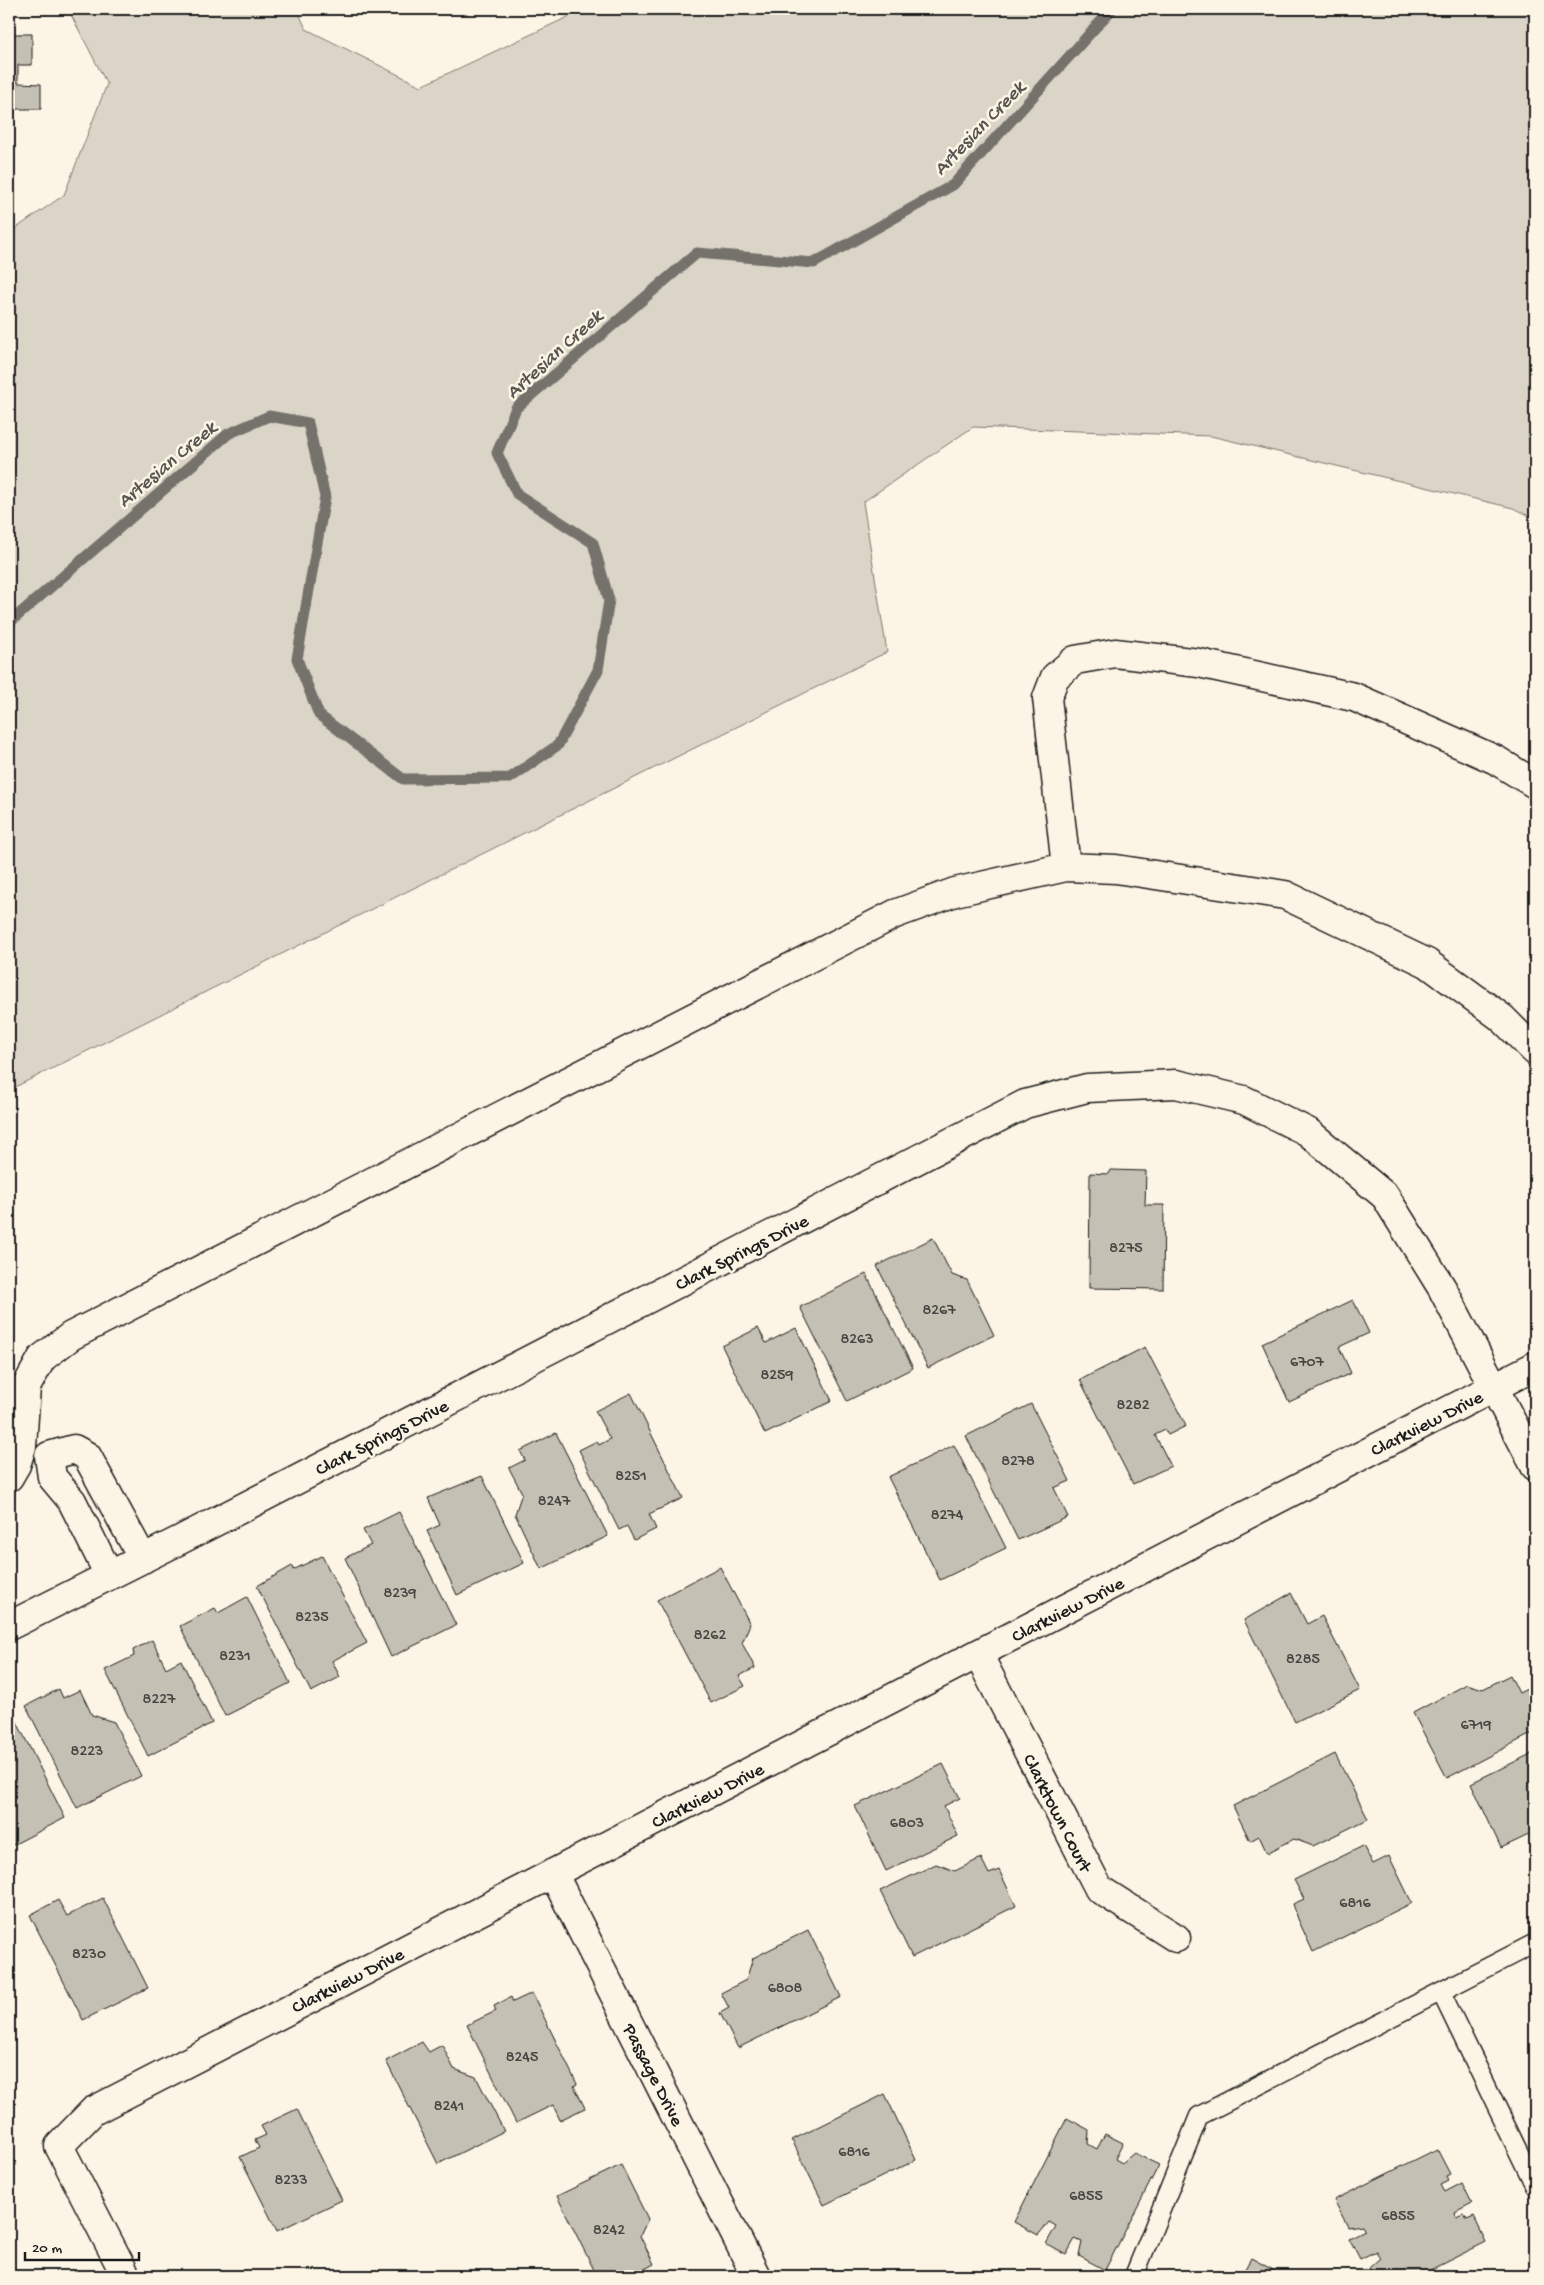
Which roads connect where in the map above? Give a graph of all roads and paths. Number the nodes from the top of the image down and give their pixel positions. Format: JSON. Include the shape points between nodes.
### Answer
{"nodes":[{"id":1,"x":1535,"y":784,"type":"edge"},
{"id":2,"x":1066,"y":867,"type":"junction"},
{"id":3,"x":1535,"y":1051,"type":"edge"},
{"id":4,"x":1535,"y":1366,"type":"edge"},
{"id":5,"x":1494,"y":1387,"type":"junction"},
{"id":6,"x":22,"y":1446,"type":"junction"},
{"id":7,"x":49,"y":1456,"type":"junction"},
{"id":8,"x":1535,"y":1466,"type":"edge"},
{"id":9,"x":9,"y":1477,"type":"edge"},
{"id":10,"x":142,"y":1559,"type":"junction"},
{"id":11,"x":109,"y":1575,"type":"junction"},
{"id":12,"x":9,"y":1626,"type":"edge"},
{"id":13,"x":978,"y":1654,"type":"junction"},
{"id":14,"x":553,"y":1873,"type":"junction"},
{"id":15,"x":1176,"y":1938,"type":"dead end"},
{"id":16,"x":1535,"y":1943,"type":"edge"},
{"id":17,"x":1441,"y":1992,"type":"junction"},
{"id":18,"x":1535,"y":2186,"type":"edge"},
{"id":19,"x":126,"y":2276,"type":"edge"},
{"id":20,"x":756,"y":2276,"type":"edge"},
{"id":21,"x":1134,"y":2276,"type":"edge"}],
"edges":[{"from":1,"to":2,"type":"street","via":[[1496,760],[1354,697],[1199,663],[1115,653],[1075,660],[1055,677],[1047,698]]},
{"from":2,"to":3,"type":"street","via":[[1116,869],[1284,896],[1427,963],[1502,1018]]},
{"from":2,"to":6,"type":"street","via":[[955,892],[895,914],[72,1336],[42,1358],[26,1387]]},
{"from":4,"to":5,"type":"street","name":"Clarkview Drive"},
{"from":5,"to":8,"type":"street","name":"Clark Springs Drive"},
{"from":5,"to":10,"type":"street","name":"Clark Springs Drive","via":[[1442,1288],[1385,1196],[1308,1132],[1244,1100],[1176,1084],[1087,1088],[1025,1104]]},
{"from":5,"to":13,"type":"street","name":"Clarkview Drive"},
{"from":6,"to":7,"type":"street"},
{"from":6,"to":9,"type":"street"},
{"from":7,"to":10,"type":"street","via":[[74,1449],[87,1456]]},
{"from":7,"to":11,"type":"street","via":[[52,1477],[72,1501]]},
{"from":10,"to":11,"type":"street","name":"Clark Springs Drive"},
{"from":11,"to":12,"type":"street","name":"Clark Springs Drive"},
{"from":13,"to":14,"type":"street","name":"Clarkview Drive"},
{"from":13,"to":15,"type":"street","name":"Clarktown Court","via":[[1099,1889]]},
{"from":14,"to":19,"type":"street","name":"Clarkview Drive","via":[[92,2111],[59,2146]]},
{"from":14,"to":20,"type":"street","name":"Passage Drive"},
{"from":16,"to":17,"type":"lane"},
{"from":17,"to":18,"type":"lane"},
{"from":17,"to":21,"type":"lane","via":[[1199,2116]]}]}
